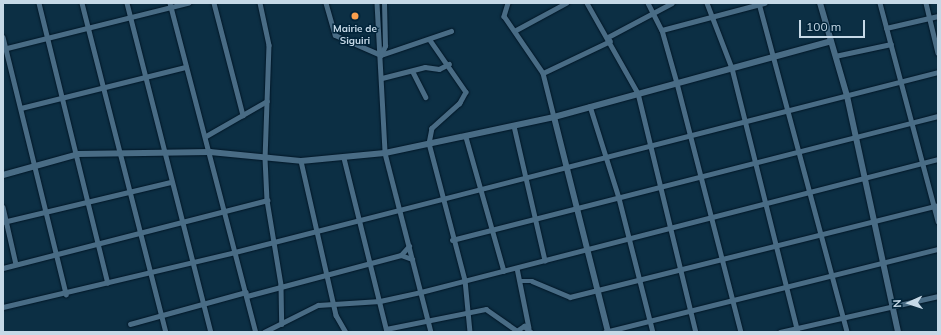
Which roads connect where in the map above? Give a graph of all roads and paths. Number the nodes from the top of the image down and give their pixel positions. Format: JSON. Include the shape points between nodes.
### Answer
{"nodes":[{"id":1,"x":39,"y":3,"type":"edge"},
{"id":2,"x":82,"y":3,"type":"edge"},
{"id":3,"x":127,"y":3,"type":"edge"},
{"id":4,"x":188,"y":3,"type":"edge"},
{"id":5,"x":214,"y":3,"type":"edge"},
{"id":6,"x":260,"y":3,"type":"edge"},
{"id":7,"x":326,"y":3,"type":"edge"},
{"id":8,"x":377,"y":3,"type":"edge"},
{"id":9,"x":384,"y":3,"type":"edge"},
{"id":10,"x":508,"y":3,"type":"edge"},
{"id":11,"x":566,"y":3,"type":"edge"},
{"id":12,"x":587,"y":3,"type":"edge"},
{"id":13,"x":648,"y":3,"type":"edge"},
{"id":14,"x":672,"y":3,"type":"edge"},
{"id":15,"x":707,"y":3,"type":"edge"},
{"id":16,"x":761,"y":3,"type":"edge"},
{"id":17,"x":820,"y":3,"type":"edge"},
{"id":18,"x":880,"y":3,"type":"edge"},
{"id":19,"x":926,"y":3,"type":"edge"},
{"id":20,"x":171,"y":5,"type":"edge"},
{"id":21,"x":654,"y":14,"type":"junction"},
{"id":22,"x":715,"y":16,"type":"junction"},
{"id":23,"x":938,"y":16,"type":"edge"},
{"id":24,"x":131,"y":18,"type":"junction"},
{"id":25,"x":929,"y":18,"type":"junction"},
{"id":26,"x":88,"y":28,"type":"junction"},
{"id":27,"x":886,"y":28,"type":"junction"},
{"id":28,"x":516,"y":30,"type":"junction"},
{"id":29,"x":662,"y":30,"type":"junction"},
{"id":30,"x":451,"y":31,"type":"dead end"},
{"id":31,"x":3,"y":38,"type":"edge"},
{"id":32,"x":48,"y":38,"type":"junction"},
{"id":33,"x":609,"y":39,"type":"junction"},
{"id":34,"x":430,"y":40,"type":"junction"},
{"id":35,"x":831,"y":42,"type":"junction"},
{"id":36,"x":891,"y":44,"type":"junction"},
{"id":37,"x":4,"y":49,"type":"edge"},
{"id":38,"x":938,"y":53,"type":"edge"},
{"id":39,"x":381,"y":55,"type":"junction"},
{"id":40,"x":775,"y":56,"type":"junction"},
{"id":41,"x":835,"y":56,"type":"junction"},
{"id":42,"x":449,"y":64,"type":"junction"},
{"id":43,"x":186,"y":67,"type":"junction"},
{"id":44,"x":732,"y":68,"type":"junction"},
{"id":45,"x":413,"y":72,"type":"junction"},
{"id":46,"x":938,"y":72,"type":"edge"},
{"id":47,"x":543,"y":73,"type":"junction"},
{"id":48,"x":382,"y":78,"type":"junction"},
{"id":49,"x":146,"y":79,"type":"junction"},
{"id":50,"x":901,"y":82,"type":"junction"},
{"id":51,"x":677,"y":83,"type":"junction"},
{"id":52,"x":102,"y":88,"type":"junction"},
{"id":53,"x":638,"y":93,"type":"junction"},
{"id":54,"x":846,"y":96,"type":"junction"},
{"id":55,"x":426,"y":97,"type":"dead end"},
{"id":56,"x":62,"y":98,"type":"junction"},
{"id":57,"x":267,"y":101,"type":"junction"},
{"id":58,"x":590,"y":106,"type":"junction"},
{"id":59,"x":21,"y":108,"type":"junction"},
{"id":60,"x":790,"y":110,"type":"junction"},
{"id":61,"x":243,"y":115,"type":"junction"},
{"id":62,"x":938,"y":116,"type":"edge"},
{"id":63,"x":554,"y":117,"type":"junction"},
{"id":64,"x":745,"y":121,"type":"junction"},
{"id":65,"x":911,"y":123,"type":"junction"},
{"id":66,"x":514,"y":126,"type":"junction"},
{"id":67,"x":206,"y":136,"type":"junction"},
{"id":68,"x":690,"y":136,"type":"junction"},
{"id":69,"x":466,"y":137,"type":"junction"},
{"id":70,"x":856,"y":138,"type":"junction"},
{"id":71,"x":429,"y":143,"type":"junction"},
{"id":72,"x":649,"y":148,"type":"junction"},
{"id":73,"x":210,"y":152,"type":"junction"},
{"id":74,"x":800,"y":152,"type":"junction"},
{"id":75,"x":121,"y":153,"type":"junction"},
{"id":76,"x":165,"y":153,"type":"junction"},
{"id":77,"x":385,"y":153,"type":"junction"},
{"id":78,"x":78,"y":154,"type":"junction"},
{"id":79,"x":265,"y":158,"type":"junction"},
{"id":80,"x":344,"y":158,"type":"junction"},
{"id":81,"x":608,"y":158,"type":"junction"},
{"id":82,"x":938,"y":159,"type":"edge"},
{"id":83,"x":301,"y":161,"type":"junction"},
{"id":84,"x":755,"y":162,"type":"junction"},
{"id":85,"x":922,"y":163,"type":"junction"},
{"id":86,"x":34,"y":166,"type":"junction"},
{"id":87,"x":565,"y":168,"type":"junction"},
{"id":88,"x":3,"y":175,"type":"edge"},
{"id":89,"x":700,"y":176,"type":"junction"},
{"id":90,"x":524,"y":177,"type":"junction"},
{"id":91,"x":866,"y":179,"type":"junction"},
{"id":92,"x":171,"y":182,"type":"junction"},
{"id":93,"x":481,"y":187,"type":"junction"},
{"id":94,"x":658,"y":187,"type":"junction"},
{"id":95,"x":131,"y":191,"type":"junction"},
{"id":96,"x":812,"y":194,"type":"junction"},
{"id":97,"x":442,"y":197,"type":"junction"},
{"id":98,"x":619,"y":198,"type":"junction"},
{"id":99,"x":89,"y":200,"type":"junction"},
{"id":100,"x":267,"y":200,"type":"junction"},
{"id":101,"x":936,"y":205,"type":"edge"},
{"id":102,"x":766,"y":206,"type":"junction"},
{"id":103,"x":3,"y":207,"type":"edge"},
{"id":104,"x":399,"y":208,"type":"junction"},
{"id":105,"x":575,"y":208,"type":"junction"},
{"id":106,"x":47,"y":211,"type":"junction"},
{"id":107,"x":225,"y":211,"type":"junction"},
{"id":108,"x":711,"y":218,"type":"junction"},
{"id":109,"x":358,"y":219,"type":"junction"},
{"id":110,"x":536,"y":219,"type":"junction"},
{"id":111,"x":5,"y":221,"type":"edge"},
{"id":112,"x":182,"y":221,"type":"junction"},
{"id":113,"x":874,"y":221,"type":"junction"},
{"id":114,"x":938,"y":221,"type":"edge"},
{"id":115,"x":669,"y":228,"type":"junction"},
{"id":116,"x":317,"y":230,"type":"junction"},
{"id":117,"x":494,"y":230,"type":"junction"},
{"id":118,"x":141,"y":232,"type":"junction"},
{"id":119,"x":821,"y":235,"type":"junction"},
{"id":120,"x":629,"y":238,"type":"junction"},
{"id":121,"x":452,"y":240,"type":"junction"},
{"id":122,"x":274,"y":242,"type":"junction"},
{"id":123,"x":100,"y":243,"type":"junction"},
{"id":124,"x":409,"y":246,"type":"junction"},
{"id":125,"x":776,"y":247,"type":"junction"},
{"id":126,"x":588,"y":248,"type":"junction"},
{"id":127,"x":938,"y":249,"type":"edge"},
{"id":128,"x":235,"y":252,"type":"junction"},
{"id":129,"x":57,"y":255,"type":"junction"},
{"id":130,"x":401,"y":255,"type":"junction"},
{"id":131,"x":412,"y":259,"type":"junction"},
{"id":132,"x":545,"y":260,"type":"junction"},
{"id":133,"x":722,"y":260,"type":"junction"},
{"id":134,"x":192,"y":262,"type":"junction"},
{"id":135,"x":371,"y":262,"type":"junction"},
{"id":136,"x":883,"y":263,"type":"junction"},
{"id":137,"x":16,"y":264,"type":"junction"},
{"id":138,"x":3,"y":268,"type":"edge"},
{"id":139,"x":517,"y":268,"type":"junction"},
{"id":140,"x":680,"y":270,"type":"junction"},
{"id":141,"x":504,"y":271,"type":"junction"},
{"id":142,"x":151,"y":272,"type":"junction"},
{"id":143,"x":328,"y":273,"type":"junction"},
{"id":144,"x":832,"y":276,"type":"junction"},
{"id":145,"x":465,"y":280,"type":"junction"},
{"id":146,"x":640,"y":280,"type":"junction"},
{"id":147,"x":521,"y":281,"type":"junction"},
{"id":148,"x":108,"y":283,"type":"junction"},
{"id":149,"x":281,"y":285,"type":"junction"},
{"id":150,"x":787,"y":287,"type":"junction"},
{"id":151,"x":598,"y":291,"type":"junction"},
{"id":152,"x":421,"y":292,"type":"junction"},
{"id":153,"x":66,"y":294,"type":"junction"},
{"id":154,"x":246,"y":294,"type":"junction"},
{"id":155,"x":938,"y":296,"type":"edge"},
{"id":156,"x":732,"y":300,"type":"junction"},
{"id":157,"x":380,"y":301,"type":"junction"},
{"id":158,"x":335,"y":303,"type":"junction"},
{"id":159,"x":203,"y":305,"type":"junction"},
{"id":160,"x":891,"y":305,"type":"junction"},
{"id":161,"x":3,"y":307,"type":"edge"},
{"id":162,"x":690,"y":310,"type":"junction"},
{"id":163,"x":470,"y":311,"type":"junction"},
{"id":164,"x":161,"y":315,"type":"junction"},
{"id":165,"x":843,"y":316,"type":"junction"},
{"id":166,"x":428,"y":320,"type":"junction"},
{"id":167,"x":649,"y":321,"type":"junction"},
{"id":168,"x":130,"y":324,"type":"dead end"},
{"id":169,"x":282,"y":324,"type":"junction"},
{"id":170,"x":386,"y":330,"type":"edge"},
{"id":171,"x":530,"y":330,"type":"edge"},
{"id":172,"x":798,"y":330,"type":"edge"},
{"id":173,"x":516,"y":331,"type":"edge"},
{"id":174,"x":166,"y":332,"type":"edge"},
{"id":175,"x":211,"y":332,"type":"edge"},
{"id":176,"x":256,"y":332,"type":"edge"},
{"id":177,"x":264,"y":332,"type":"edge"},
{"id":178,"x":346,"y":332,"type":"edge"},
{"id":179,"x":431,"y":332,"type":"edge"},
{"id":180,"x":470,"y":332,"type":"edge"},
{"id":181,"x":607,"y":332,"type":"edge"},
{"id":182,"x":653,"y":332,"type":"edge"},
{"id":183,"x":696,"y":332,"type":"edge"},
{"id":184,"x":741,"y":332,"type":"edge"},
{"id":185,"x":780,"y":332,"type":"edge"},
{"id":186,"x":847,"y":332,"type":"edge"},
{"id":187,"x":898,"y":332,"type":"edge"}],
"edges":[{"from":1,"to":32,"type":"street"},
{"from":2,"to":26,"type":"street"},
{"from":3,"to":24,"type":"street"},
{"from":4,"to":20,"type":"street"},
{"from":5,"to":61,"type":"street"},
{"from":6,"to":57,"type":"street","via":[[269,45]]},
{"from":7,"to":39,"type":"street","via":[[335,35]]},
{"from":8,"to":39,"type":"street"},
{"from":9,"to":39,"type":"street","via":[[385,46]]},
{"from":10,"to":28,"type":"street","via":[[504,16]]},
{"from":11,"to":28,"type":"street"},
{"from":12,"to":33,"type":"street"},
{"from":13,"to":21,"type":"street"},
{"from":14,"to":21,"type":"street"},
{"from":15,"to":22,"type":"street"},
{"from":16,"to":22,"type":"street"},
{"from":16,"to":40,"type":"street"},
{"from":17,"to":35,"type":"street"},
{"from":18,"to":27,"type":"street"},
{"from":19,"to":25,"type":"street"},
{"from":20,"to":24,"type":"street"},
{"from":20,"to":43,"type":"street"},
{"from":21,"to":29,"type":"street"},
{"from":21,"to":33,"type":"street"},
{"from":22,"to":29,"type":"street"},
{"from":22,"to":44,"type":"street"},
{"from":23,"to":25,"type":"street"},
{"from":24,"to":26,"type":"street"},
{"from":24,"to":49,"type":"street"},
{"from":25,"to":27,"type":"street"},
{"from":25,"to":38,"type":"street"},
{"from":26,"to":32,"type":"street"},
{"from":26,"to":52,"type":"street"},
{"from":27,"to":36,"type":"street"},
{"from":28,"to":47,"type":"street"},
{"from":29,"to":51,"type":"street"},
{"from":30,"to":34,"type":"street"},
{"from":31,"to":37,"type":"street"},
{"from":32,"to":37,"type":"street"},
{"from":32,"to":56,"type":"street"},
{"from":33,"to":47,"type":"street"},
{"from":33,"to":53,"type":"street"},
{"from":34,"to":39,"type":"street"},
{"from":34,"to":42,"type":"street"},
{"from":35,"to":40,"type":"street"},
{"from":35,"to":41,"type":"street"},
{"from":36,"to":41,"type":"street"},
{"from":36,"to":50,"type":"street"},
{"from":37,"to":59,"type":"street"},
{"from":39,"to":48,"type":"street"},
{"from":40,"to":44,"type":"street"},
{"from":40,"to":60,"type":"street"},
{"from":41,"to":54,"type":"street"},
{"from":42,"to":45,"type":"street","via":[[439,70],[425,67]]},
{"from":42,"to":71,"type":"street","via":[[466,92],[460,103],[432,128]]},
{"from":43,"to":49,"type":"street"},
{"from":43,"to":67,"type":"street"},
{"from":44,"to":51,"type":"street"},
{"from":44,"to":64,"type":"street"},
{"from":45,"to":48,"type":"street"},
{"from":45,"to":55,"type":"street"},
{"from":46,"to":50,"type":"street"},
{"from":47,"to":63,"type":"street"},
{"from":48,"to":77,"type":"street"},
{"from":49,"to":52,"type":"street"},
{"from":49,"to":76,"type":"street"},
{"from":50,"to":54,"type":"street"},
{"from":50,"to":65,"type":"street"},
{"from":51,"to":53,"type":"street"},
{"from":51,"to":68,"type":"street"},
{"from":52,"to":56,"type":"street"},
{"from":52,"to":75,"type":"street"},
{"from":53,"to":58,"type":"street"},
{"from":53,"to":72,"type":"street"},
{"from":54,"to":60,"type":"street"},
{"from":54,"to":70,"type":"street"},
{"from":56,"to":59,"type":"street"},
{"from":56,"to":78,"type":"street"},
{"from":57,"to":61,"type":"street"},
{"from":57,"to":79,"type":"street"},
{"from":58,"to":63,"type":"street"},
{"from":58,"to":81,"type":"street"},
{"from":59,"to":86,"type":"street"},
{"from":60,"to":64,"type":"street"},
{"from":60,"to":74,"type":"street"},
{"from":61,"to":67,"type":"street"},
{"from":62,"to":65,"type":"street"},
{"from":63,"to":66,"type":"street"},
{"from":63,"to":87,"type":"street"},
{"from":64,"to":68,"type":"street"},
{"from":64,"to":84,"type":"street"},
{"from":65,"to":70,"type":"street"},
{"from":65,"to":85,"type":"street"},
{"from":66,"to":69,"type":"street"},
{"from":66,"to":90,"type":"street"},
{"from":67,"to":73,"type":"street"},
{"from":68,"to":72,"type":"street"},
{"from":68,"to":89,"type":"street"},
{"from":69,"to":71,"type":"street"},
{"from":69,"to":93,"type":"street"},
{"from":70,"to":74,"type":"street"},
{"from":70,"to":91,"type":"street"},
{"from":71,"to":77,"type":"street"},
{"from":71,"to":97,"type":"street"},
{"from":72,"to":81,"type":"street"},
{"from":72,"to":94,"type":"street"},
{"from":73,"to":76,"type":"street"},
{"from":73,"to":79,"type":"street"},
{"from":73,"to":107,"type":"street"},
{"from":74,"to":84,"type":"street"},
{"from":74,"to":96,"type":"street"},
{"from":75,"to":76,"type":"street"},
{"from":75,"to":78,"type":"street"},
{"from":75,"to":95,"type":"street"},
{"from":76,"to":92,"type":"street"},
{"from":77,"to":80,"type":"street"},
{"from":77,"to":104,"type":"street"},
{"from":78,"to":86,"type":"street"},
{"from":78,"to":99,"type":"street"},
{"from":79,"to":83,"type":"street"},
{"from":79,"to":100,"type":"street"},
{"from":80,"to":83,"type":"street"},
{"from":80,"to":109,"type":"street"},
{"from":81,"to":87,"type":"street"},
{"from":81,"to":98,"type":"street"},
{"from":82,"to":85,"type":"street"},
{"from":83,"to":116,"type":"street"},
{"from":84,"to":89,"type":"street"},
{"from":84,"to":102,"type":"street"},
{"from":85,"to":91,"type":"street"},
{"from":85,"to":101,"type":"street"},
{"from":86,"to":88,"type":"street"},
{"from":86,"to":106,"type":"street"},
{"from":87,"to":90,"type":"street"},
{"from":87,"to":105,"type":"street"},
{"from":89,"to":94,"type":"street"},
{"from":89,"to":108,"type":"street"},
{"from":90,"to":93,"type":"street"},
{"from":90,"to":110,"type":"street"},
{"from":91,"to":96,"type":"street"},
{"from":91,"to":113,"type":"street"},
{"from":92,"to":95,"type":"street"},
{"from":92,"to":112,"type":"street"},
{"from":93,"to":97,"type":"street"},
{"from":93,"to":117,"type":"street"},
{"from":94,"to":98,"type":"street"},
{"from":94,"to":115,"type":"street"},
{"from":95,"to":99,"type":"street"},
{"from":95,"to":118,"type":"street"},
{"from":96,"to":102,"type":"street"},
{"from":96,"to":119,"type":"street"},
{"from":97,"to":104,"type":"street"},
{"from":97,"to":121,"type":"street"},
{"from":98,"to":105,"type":"street"},
{"from":98,"to":120,"type":"street"},
{"from":99,"to":106,"type":"street"},
{"from":99,"to":123,"type":"street"},
{"from":100,"to":107,"type":"street"},
{"from":100,"to":122,"type":"street"},
{"from":101,"to":113,"type":"street"},
{"from":101,"to":114,"type":"street"},
{"from":102,"to":108,"type":"street"},
{"from":102,"to":125,"type":"street"},
{"from":103,"to":111,"type":"street"},
{"from":104,"to":109,"type":"street"},
{"from":104,"to":124,"type":"street"},
{"from":105,"to":110,"type":"street"},
{"from":105,"to":126,"type":"street"},
{"from":106,"to":111,"type":"street"},
{"from":106,"to":129,"type":"street"},
{"from":107,"to":112,"type":"street"},
{"from":107,"to":128,"type":"street"},
{"from":108,"to":115,"type":"street"},
{"from":108,"to":133,"type":"street"},
{"from":109,"to":116,"type":"street"},
{"from":109,"to":135,"type":"street"},
{"from":110,"to":117,"type":"street"},
{"from":110,"to":132,"type":"street"},
{"from":111,"to":137,"type":"street"},
{"from":112,"to":118,"type":"street"},
{"from":112,"to":134,"type":"street"},
{"from":113,"to":119,"type":"street"},
{"from":113,"to":136,"type":"street"},
{"from":115,"to":120,"type":"street"},
{"from":115,"to":140,"type":"street"},
{"from":116,"to":122,"type":"street"},
{"from":116,"to":143,"type":"street"},
{"from":117,"to":121,"type":"street"},
{"from":117,"to":141,"type":"street"},
{"from":118,"to":123,"type":"street"},
{"from":118,"to":142,"type":"street"},
{"from":119,"to":125,"type":"street"},
{"from":119,"to":144,"type":"street"},
{"from":120,"to":126,"type":"street"},
{"from":120,"to":146,"type":"street"},
{"from":121,"to":145,"type":"street"},
{"from":122,"to":128,"type":"street"},
{"from":122,"to":149,"type":"street"},
{"from":123,"to":129,"type":"street"},
{"from":123,"to":148,"type":"street"},
{"from":124,"to":130,"type":"street"},
{"from":124,"to":131,"type":"street"},
{"from":125,"to":133,"type":"street"},
{"from":125,"to":150,"type":"street"},
{"from":126,"to":132,"type":"street"},
{"from":126,"to":151,"type":"street"},
{"from":127,"to":136,"type":"street"},
{"from":128,"to":134,"type":"street"},
{"from":128,"to":154,"type":"street"},
{"from":129,"to":137,"type":"street"},
{"from":129,"to":153,"type":"street"},
{"from":130,"to":131,"type":"street"},
{"from":130,"to":135,"type":"street"},
{"from":131,"to":152,"type":"street"},
{"from":132,"to":139,"type":"street"},
{"from":133,"to":140,"type":"street"},
{"from":133,"to":156,"type":"street"},
{"from":134,"to":142,"type":"street"},
{"from":134,"to":159,"type":"street"},
{"from":135,"to":143,"type":"street"},
{"from":135,"to":157,"type":"street"},
{"from":136,"to":144,"type":"street"},
{"from":136,"to":160,"type":"street"},
{"from":137,"to":138,"type":"street"},
{"from":139,"to":141,"type":"street"},
{"from":139,"to":147,"type":"street"},
{"from":140,"to":146,"type":"street"},
{"from":140,"to":162,"type":"street"},
{"from":141,"to":145,"type":"street"},
{"from":142,"to":148,"type":"street"},
{"from":142,"to":164,"type":"street"},
{"from":143,"to":149,"type":"street"},
{"from":143,"to":158,"type":"street"},
{"from":144,"to":150,"type":"street"},
{"from":144,"to":165,"type":"street"},
{"from":145,"to":152,"type":"street"},
{"from":145,"to":163,"type":"street"},
{"from":146,"to":151,"type":"street"},
{"from":146,"to":167,"type":"street"},
{"from":147,"to":151,"type":"street","via":[[532,281],[570,298]]},
{"from":147,"to":171,"type":"street"},
{"from":148,"to":153,"type":"street"},
{"from":149,"to":154,"type":"street"},
{"from":149,"to":169,"type":"street"},
{"from":150,"to":156,"type":"street"},
{"from":150,"to":172,"type":"street"},
{"from":151,"to":181,"type":"street"},
{"from":152,"to":157,"type":"street"},
{"from":152,"to":166,"type":"street"},
{"from":153,"to":161,"type":"street"},
{"from":154,"to":159,"type":"street"},
{"from":154,"to":176,"type":"street"},
{"from":155,"to":160,"type":"street"},
{"from":156,"to":162,"type":"street"},
{"from":156,"to":184,"type":"street"},
{"from":157,"to":158,"type":"street"},
{"from":157,"to":170,"type":"street"},
{"from":158,"to":169,"type":"street","via":[[318,305]]},
{"from":158,"to":178,"type":"street","via":[[336,315]]},
{"from":159,"to":164,"type":"street"},
{"from":159,"to":175,"type":"street"},
{"from":160,"to":165,"type":"street"},
{"from":160,"to":187,"type":"street"},
{"from":162,"to":167,"type":"street"},
{"from":162,"to":183,"type":"street"},
{"from":163,"to":166,"type":"street"},
{"from":163,"to":173,"type":"street","via":[[486,309]]},
{"from":163,"to":180,"type":"street"},
{"from":164,"to":168,"type":"street"},
{"from":164,"to":174,"type":"street"},
{"from":165,"to":172,"type":"street"},
{"from":165,"to":186,"type":"street"},
{"from":166,"to":170,"type":"street"},
{"from":166,"to":179,"type":"street"},
{"from":167,"to":181,"type":"street"},
{"from":167,"to":182,"type":"street"},
{"from":169,"to":177,"type":"street"},
{"from":171,"to":173,"type":"street","via":[[521,326]]},
{"from":172,"to":185,"type":"street"}]}
